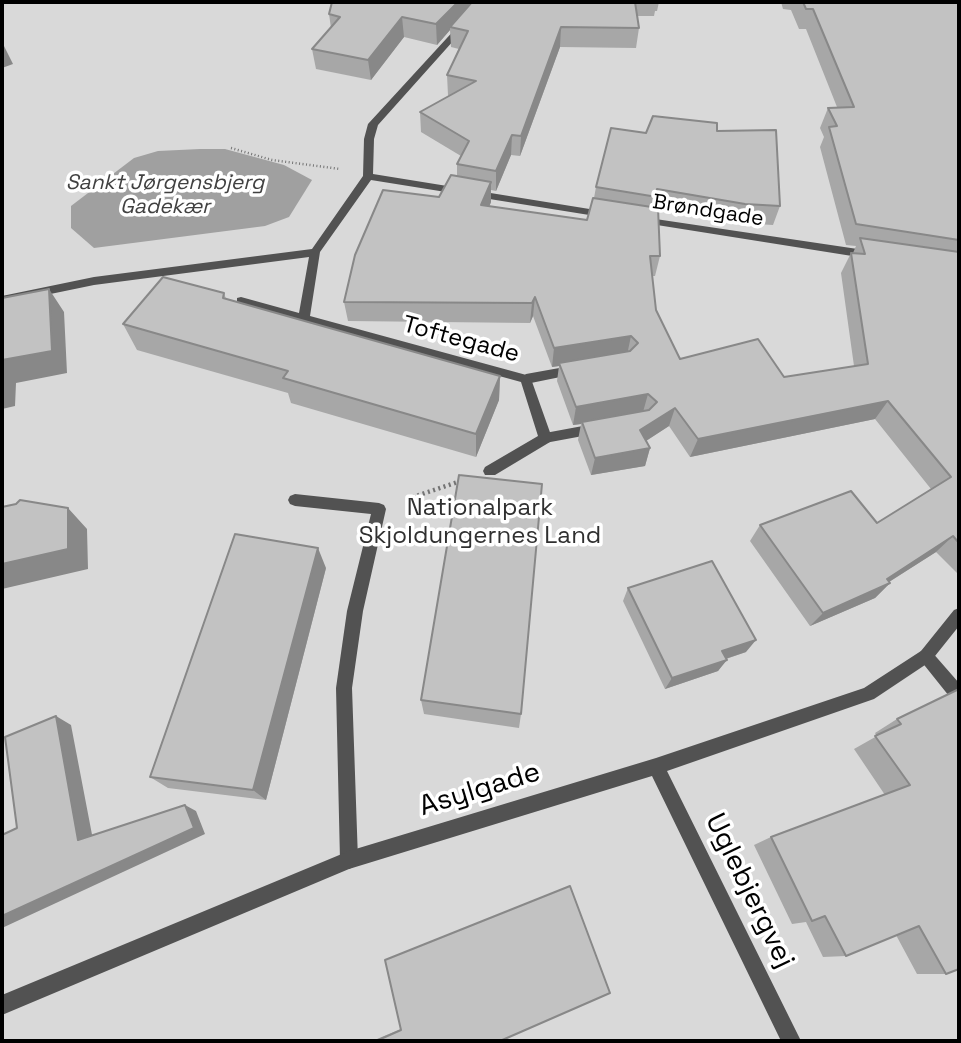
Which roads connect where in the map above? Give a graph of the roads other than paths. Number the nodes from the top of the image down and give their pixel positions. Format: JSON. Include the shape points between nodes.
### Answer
{"nodes":[{"id":1,"x":484,"y":2,"type":"edge"},
{"id":2,"x":368,"y":176,"type":"junction"},
{"id":3,"x":614,"y":216,"type":"edge"},
{"id":4,"x":628,"y":218,"type":"edge"},
{"id":5,"x":315,"y":252,"type":"junction"},
{"id":6,"x":879,"y":256,"type":"edge"},
{"id":7,"x":2,"y":300,"type":"edge"},
{"id":8,"x":241,"y":301,"type":"edge"},
{"id":9,"x":304,"y":319,"type":"junction"},
{"id":10,"x":588,"y":368,"type":"edge"},
{"id":11,"x":526,"y":379,"type":"junction"},
{"id":12,"x":619,"y":425,"type":"edge"},
{"id":13,"x":545,"y":438,"type":"junction"},
{"id":14,"x":490,"y":471,"type":"road end"},
{"id":15,"x":295,"y":500,"type":"dead end"},
{"id":16,"x":959,"y":615,"type":"edge"},
{"id":17,"x":926,"y":656,"type":"junction"},
{"id":18,"x":959,"y":695,"type":"edge"},
{"id":19,"x":656,"y":766,"type":"junction"},
{"id":20,"x":349,"y":860,"type":"junction"},
{"id":21,"x":2,"y":1005,"type":"edge"},
{"id":22,"x":791,"y":1041,"type":"edge"}],
"edges":[{"from":1,"to":2,"type":"street","via":[[373,124]]},
{"from":2,"to":3,"type":"street","name":"Brøndgade"},
{"from":2,"to":5,"type":"street"},
{"from":4,"to":6,"type":"street","name":"Brøndgade"},
{"from":5,"to":7,"type":"street","via":[[94,281]]},
{"from":5,"to":9,"type":"street"},
{"from":8,"to":9,"type":"street","name":"Toftegade"},
{"from":9,"to":11,"type":"street","name":"Toftegade"},
{"from":10,"to":11,"type":"street"},
{"from":11,"to":13,"type":"street","name":"Toftegade"},
{"from":12,"to":13,"type":"street"},
{"from":13,"to":14,"type":"street"},
{"from":15,"to":20,"type":"street","via":[[379,509],[345,675]]},
{"from":16,"to":17,"type":"street","name":"Asylgade"},
{"from":17,"to":18,"type":"street"},
{"from":17,"to":19,"type":"street","name":"Asylgade","via":[[868,694]]},
{"from":19,"to":20,"type":"street","name":"Asylgade"},
{"from":19,"to":22,"type":"street","name":"Uglebjergvej"},
{"from":20,"to":21,"type":"street","name":"Asylgade"}]}
